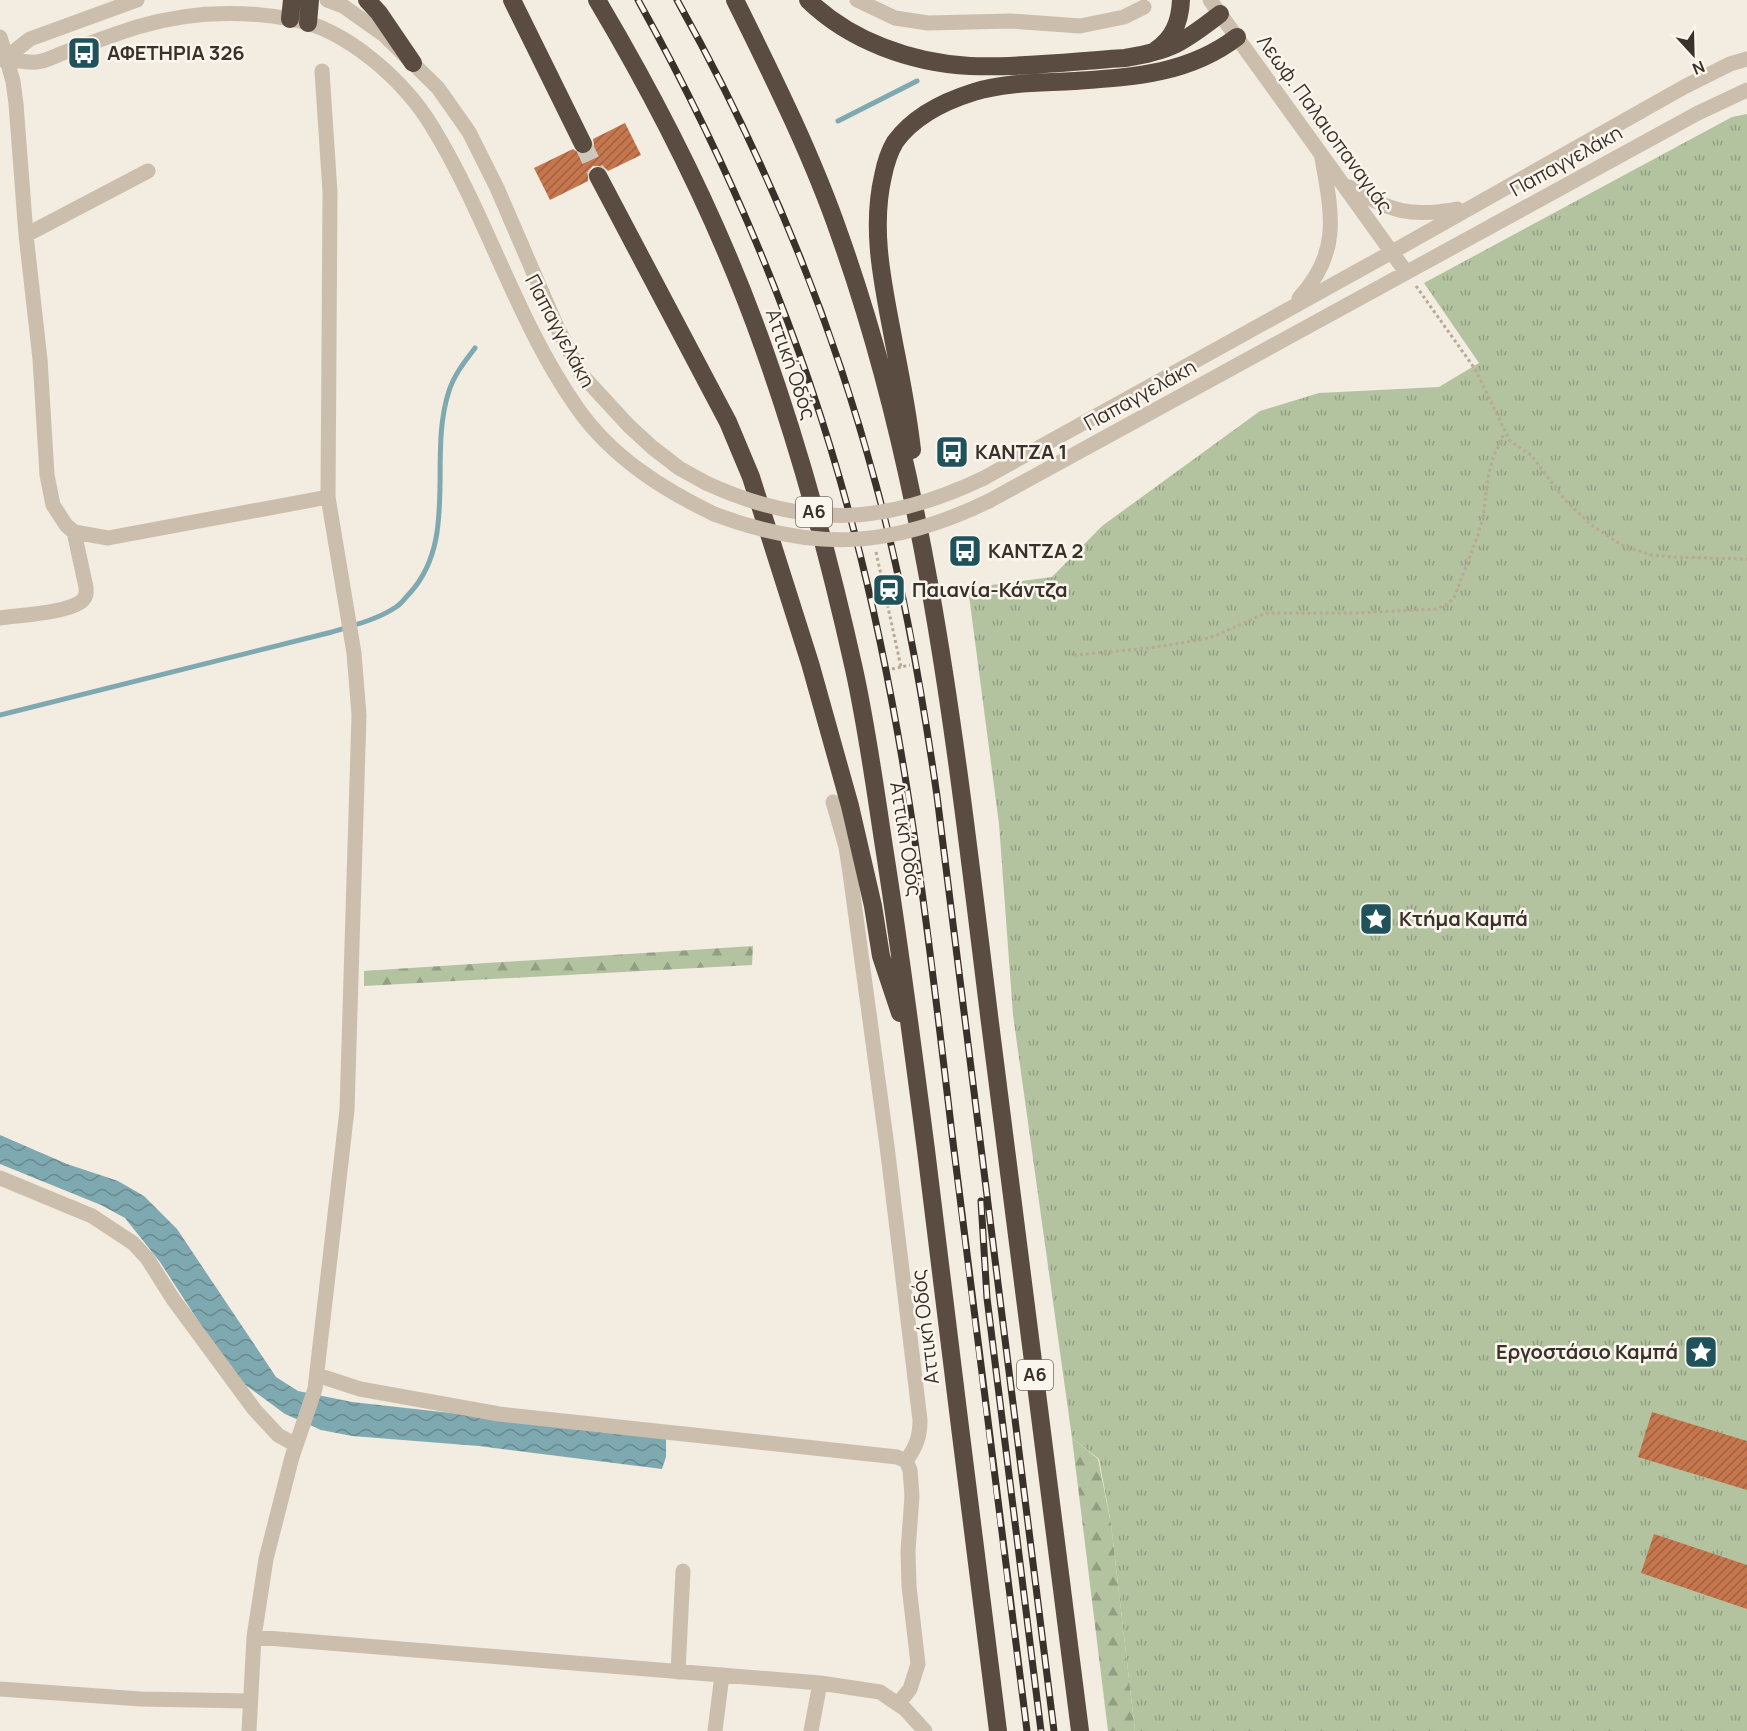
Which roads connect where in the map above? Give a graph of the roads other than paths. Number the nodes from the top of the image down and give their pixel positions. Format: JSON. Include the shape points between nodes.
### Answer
{"nodes":[{"id":1,"x":137,"y":0,"type":"edge"},
{"id":2,"x":292,"y":0,"type":"edge"},
{"id":3,"x":310,"y":0,"type":"edge"},
{"id":4,"x":327,"y":0,"type":"edge"},
{"id":5,"x":368,"y":0,"type":"edge"},
{"id":6,"x":512,"y":0,"type":"edge"},
{"id":7,"x":597,"y":0,"type":"edge"},
{"id":8,"x":735,"y":0,"type":"edge"},
{"id":9,"x":808,"y":0,"type":"edge"},
{"id":10,"x":857,"y":0,"type":"edge"},
{"id":11,"x":1181,"y":0,"type":"edge"},
{"id":12,"x":1144,"y":7,"type":"dead end"},
{"id":13,"x":1215,"y":7,"type":"edge"},
{"id":14,"x":299,"y":21,"type":"junction"},
{"id":15,"x":0,"y":37,"type":"edge"},
{"id":16,"x":1237,"y":37,"type":"junction"},
{"id":17,"x":1150,"y":54,"type":"junction"},
{"id":18,"x":1747,"y":59,"type":"edge"},
{"id":19,"x":3,"y":60,"type":"edge"},
{"id":20,"x":413,"y":63,"type":"junction"},
{"id":21,"x":322,"y":71,"type":"dead end"},
{"id":22,"x":1747,"y":90,"type":"edge"},
{"id":23,"x":583,"y":144,"type":"tunnel mouth"},
{"id":24,"x":1321,"y":152,"type":"junction"},
{"id":25,"x":148,"y":171,"type":"dead end"},
{"id":26,"x":598,"y":176,"type":"tunnel mouth"},
{"id":27,"x":1344,"y":184,"type":"junction"},
{"id":28,"x":1469,"y":207,"type":"junction"},
{"id":29,"x":26,"y":235,"type":"junction"},
{"id":30,"x":1392,"y":252,"type":"junction"},
{"id":31,"x":1406,"y":272,"type":"junction"},
{"id":32,"x":1286,"y":310,"type":"junction"},
{"id":33,"x":328,"y":497,"type":"junction"},
{"id":34,"x":74,"y":532,"type":"junction"},
{"id":35,"x":926,"y":559,"type":"junction"},
{"id":36,"x":0,"y":618,"type":"edge"},
{"id":37,"x":833,"y":802,"type":"dead end"},
{"id":38,"x":915,"y":1061,"type":"junction"},
{"id":39,"x":0,"y":1178,"type":"edge"},
{"id":40,"x":316,"y":1382,"type":"junction"},
{"id":41,"x":296,"y":1445,"type":"junction"},
{"id":42,"x":906,"y":1461,"type":"junction"},
{"id":43,"x":683,"y":1571,"type":"dead end"},
{"id":44,"x":254,"y":1637,"type":"junction"},
{"id":45,"x":678,"y":1672,"type":"junction"},
{"id":46,"x":722,"y":1675,"type":"junction"},
{"id":47,"x":820,"y":1683,"type":"junction"},
{"id":48,"x":0,"y":1689,"type":"edge"},
{"id":49,"x":249,"y":1701,"type":"junction"},
{"id":50,"x":898,"y":1704,"type":"junction"},
{"id":51,"x":249,"y":1731,"type":"edge"},
{"id":52,"x":715,"y":1731,"type":"edge"},
{"id":53,"x":811,"y":1731,"type":"edge"},
{"id":54,"x":925,"y":1731,"type":"edge"},
{"id":55,"x":998,"y":1731,"type":"edge"},
{"id":56,"x":1080,"y":1731,"type":"edge"}],
"edges":[{"from":1,"to":19,"type":"street","via":[[30,39]]},
{"from":2,"to":14,"type":"highway"},
{"from":3,"to":14,"type":"highway"},
{"from":4,"to":20,"type":"street","name":"Παπαγγελάκη","via":[[371,25]]},
{"from":5,"to":20,"type":"highway"},
{"from":6,"to":23,"type":"highway"},
{"from":7,"to":38,"type":"highway","name":"Αττική Οδός","number":"Α6","via":[[665,122],[723,244],[764,349],[797,452],[855,673],[876,789]]},
{"from":8,"to":35,"type":"highway","number":"Α6","via":[[781,92],[841,236],[900,439]]},
{"from":9,"to":17,"type":"highway","via":[[839,25],[868,41],[923,59],[970,66]]},
{"from":10,"to":12,"type":"street","via":[[895,18],[928,23],[1011,21],[1080,26],[1124,17]]},
{"from":11,"to":17,"type":"highway","via":[[1171,36]]},
{"from":13,"to":16,"type":"street","name":"Λεωφ. Παλαιοπαναγιάς"},
{"from":13,"to":17,"type":"highway","via":[[1185,40]]},
{"from":14,"to":19,"type":"street","name":"Παπαγγελάκη","via":[[218,14],[178,17],[37,62]]},
{"from":14,"to":31,"type":"street","name":"Παπαγγελάκη","bridge":true,"via":[[331,32],[362,51],[391,77],[432,127],[539,345],[579,411],[601,437],[661,486],[714,514],[788,536],[815,540],[873,539],[936,524],[989,501]]},
{"from":15,"to":19,"type":"street"},
{"from":16,"to":24,"type":"street","name":"Λεωφ. Παλαιοπαναγιάς"},
{"from":16,"to":35,"type":"highway","via":[[1202,59],[1154,74],[1023,84],[975,92],[926,114],[894,144],[878,199],[877,238],[908,414]]},
{"from":18,"to":28,"type":"street","name":"Παπαγγελάκη","via":[[1684,87]]},
{"from":19,"to":29,"type":"street","via":[[16,104]]},
{"from":20,"to":32,"type":"street","name":"Παπαγγελάκη","bridge":true,"via":[[438,88],[469,132],[581,374],[628,426],[679,468],[735,497],[765,506],[840,516],[924,503],[954,492]]},
{"from":21,"to":33,"type":"street","via":[[330,192]]},
{"from":22,"to":31,"type":"street","name":"Παπαγγελάκη"},
{"from":24,"to":27,"type":"street","name":"Λεωφ. Παλαιοπαναγιάς"},
{"from":24,"to":32,"type":"street","via":[[1332,226],[1329,245],[1313,283]]},
{"from":25,"to":29,"type":"street"},
{"from":26,"to":38,"type":"highway","via":[[728,422],[751,477],[813,673],[863,855],[882,956]]},
{"from":27,"to":28,"type":"street","via":[[1372,201],[1412,214]]},
{"from":27,"to":30,"type":"street","name":"Λεωφ. Παλαιοπαναγιάς"},
{"from":28,"to":30,"type":"street","name":"Παπαγγελάκη"},
{"from":29,"to":34,"type":"street","via":[[40,359],[47,475],[53,505]]},
{"from":30,"to":31,"type":"street","name":"Λεωφ. Παλαιοπαναγιάς"},
{"from":30,"to":32,"type":"street","name":"Παπαγγελάκη"},
{"from":33,"to":34,"type":"street","via":[[108,538]]},
{"from":33,"to":40,"type":"street","via":[[354,653],[359,715],[346,1110]]},
{"from":34,"to":36,"type":"street","via":[[86,587],[82,602],[60,611]]},
{"from":35,"to":56,"type":"highway","number":"Α6","via":[[954,739]]},
{"from":37,"to":42,"type":"street","via":[[850,873],[920,1420],[916,1448]]},
{"from":38,"to":55,"type":"highway","name":"Αττική Οδός","number":"Α6"},
{"from":39,"to":41,"type":"street","via":[[92,1216],[133,1243],[254,1409],[278,1434]]},
{"from":40,"to":41,"type":"street"},
{"from":40,"to":42,"type":"street","via":[[499,1414]]},
{"from":41,"to":44,"type":"street","via":[[266,1558]]},
{"from":42,"to":50,"type":"street","via":[[912,1496],[909,1586],[918,1664],[910,1689]]},
{"from":43,"to":45,"type":"street"},
{"from":44,"to":45,"type":"street"},
{"from":44,"to":49,"type":"street"},
{"from":45,"to":46,"type":"street"},
{"from":46,"to":47,"type":"street"},
{"from":46,"to":52,"type":"street"},
{"from":47,"to":50,"type":"street","via":[[880,1692]]},
{"from":47,"to":53,"type":"street"},
{"from":48,"to":49,"type":"street","via":[[141,1700]]},
{"from":49,"to":51,"type":"street"},
{"from":50,"to":54,"type":"street"}]}
